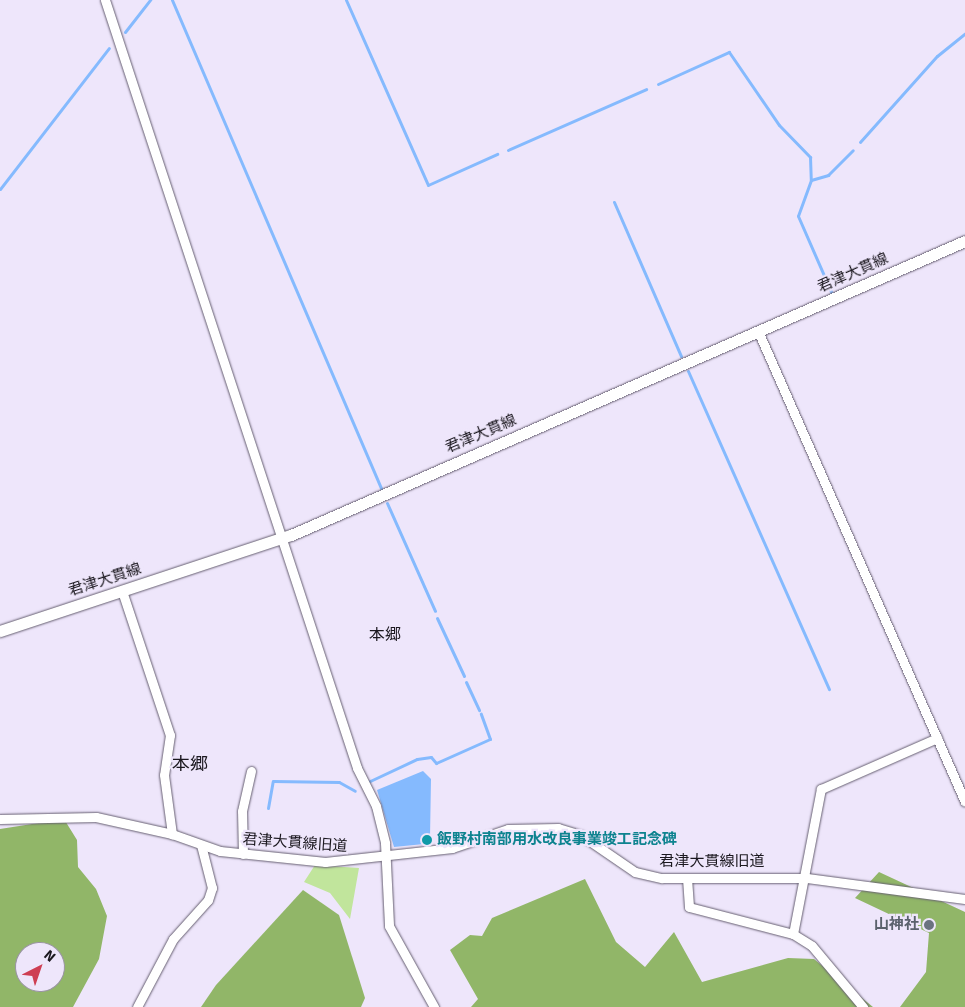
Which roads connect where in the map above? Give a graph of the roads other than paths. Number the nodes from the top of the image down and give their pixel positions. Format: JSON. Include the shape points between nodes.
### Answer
{"nodes":[{"id":1,"x":105,"y":0,"type":"edge"},
{"id":2,"x":965,"y":241,"type":"edge"},
{"id":3,"x":758,"y":331,"type":"junction"},
{"id":4,"x":280,"y":539,"type":"junction"},
{"id":5,"x":122,"y":591,"type":"junction"},
{"id":6,"x":0,"y":631,"type":"edge"},
{"id":7,"x":937,"y":738,"type":"junction"},
{"id":8,"x":251,"y":770,"type":"dead end"},
{"id":9,"x":965,"y":802,"type":"edge"},
{"id":10,"x":0,"y":819,"type":"edge"},
{"id":11,"x":172,"y":834,"type":"junction"},
{"id":12,"x":201,"y":845,"type":"junction"},
{"id":13,"x":243,"y":854,"type":"junction"},
{"id":14,"x":386,"y":857,"type":"junction"},
{"id":15,"x":687,"y":878,"type":"junction"},
{"id":16,"x":807,"y":878,"type":"junction"},
{"id":17,"x":965,"y":899,"type":"edge"},
{"id":18,"x":793,"y":934,"type":"junction"},
{"id":19,"x":137,"y":1007,"type":"edge"},
{"id":20,"x":434,"y":1007,"type":"edge"},
{"id":21,"x":863,"y":1007,"type":"edge"}],
"edges":[{"from":1,"to":4,"type":"street"},
{"from":2,"to":3,"type":"main road","name":"君津大貫線"},
{"from":3,"to":4,"type":"main road","name":"君津大貫線"},
{"from":3,"to":7,"type":"street"},
{"from":4,"to":5,"type":"main road","name":"君津大貫線"},
{"from":4,"to":14,"type":"street","via":[[357,768],[376,806]]},
{"from":5,"to":6,"type":"main road","name":"君津大貫線"},
{"from":5,"to":11,"type":"street","via":[[170,736],[164,775]]},
{"from":7,"to":9,"type":"street"},
{"from":7,"to":16,"type":"street","via":[[821,789]]},
{"from":8,"to":13,"type":"street","via":[[242,811]]},
{"from":10,"to":11,"type":"street","name":"君津大貫線旧道","via":[[96,817]]},
{"from":11,"to":12,"type":"street","name":"君津大貫線旧道"},
{"from":12,"to":13,"type":"street","name":"君津大貫線旧道"},
{"from":12,"to":19,"type":"street","via":[[212,888],[208,900],[173,939]]},
{"from":13,"to":14,"type":"street","name":"君津大貫線旧道","via":[[325,862]]},
{"from":14,"to":15,"type":"street","name":"君津大貫線旧道","via":[[452,848],[508,829],[558,828],[581,835],[636,872]]},
{"from":14,"to":20,"type":"street","via":[[389,926]]},
{"from":15,"to":16,"type":"street","name":"君津大貫線旧道"},
{"from":15,"to":18,"type":"street","via":[[689,908]]},
{"from":16,"to":17,"type":"street","name":"君津大貫線旧道"},
{"from":16,"to":18,"type":"street"},
{"from":18,"to":21,"type":"street","via":[[812,946]]}]}
